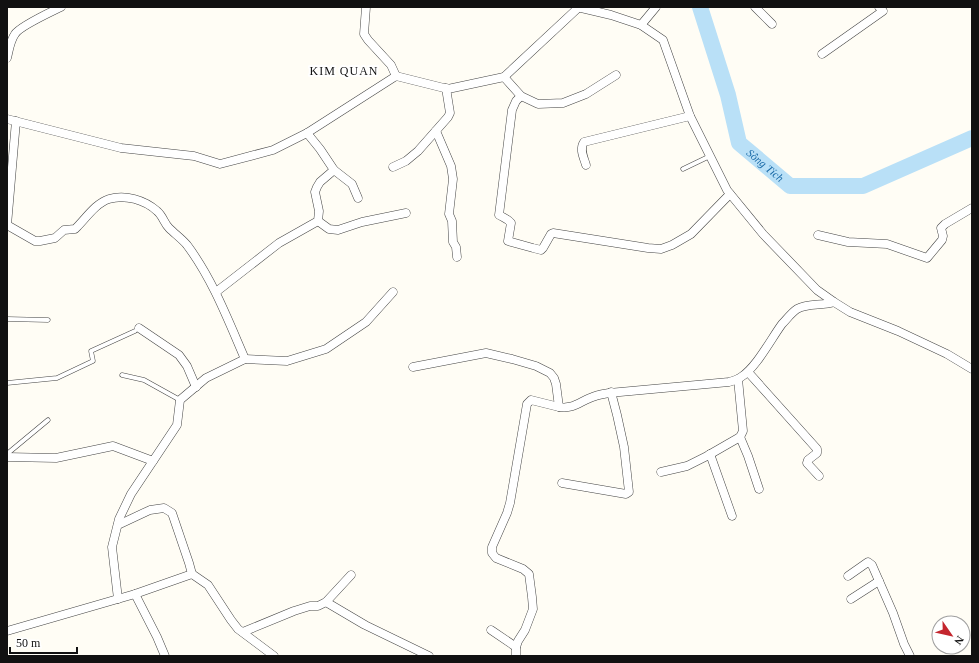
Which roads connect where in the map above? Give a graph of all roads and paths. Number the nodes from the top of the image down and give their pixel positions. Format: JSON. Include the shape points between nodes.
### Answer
{"nodes":[{"id":1,"x":61,"y":7,"type":"edge"},
{"id":2,"x":366,"y":7,"type":"edge"},
{"id":3,"x":577,"y":7,"type":"edge"},
{"id":4,"x":656,"y":7,"type":"edge"},
{"id":5,"x":755,"y":7,"type":"edge"},
{"id":6,"x":879,"y":7,"type":"edge"},
{"id":7,"x":644,"y":22,"type":"junction"},
{"id":8,"x":772,"y":24,"type":"dead end"},
{"id":9,"x":822,"y":54,"type":"dead end"},
{"id":10,"x":7,"y":58,"type":"edge"},
{"id":11,"x":616,"y":75,"type":"dead end"},
{"id":12,"x":396,"y":76,"type":"junction"},
{"id":13,"x":504,"y":77,"type":"junction"},
{"id":14,"x":446,"y":88,"type":"junction"},
{"id":15,"x":521,"y":96,"type":"junction"},
{"id":16,"x":690,"y":116,"type":"junction"},
{"id":17,"x":7,"y":119,"type":"edge"},
{"id":18,"x":16,"y":121,"type":"junction"},
{"id":19,"x":436,"y":131,"type":"junction"},
{"id":20,"x":307,"y":133,"type":"junction"},
{"id":21,"x":710,"y":156,"type":"junction"},
{"id":22,"x":586,"y":165,"type":"dead end"},
{"id":23,"x":394,"y":167,"type":"dead end"},
{"id":24,"x":682,"y":169,"type":"dead end"},
{"id":25,"x":334,"y":170,"type":"junction"},
{"id":26,"x":730,"y":194,"type":"junction"},
{"id":27,"x":358,"y":198,"type":"dead end"},
{"id":28,"x":972,"y":208,"type":"edge"},
{"id":29,"x":406,"y":213,"type":"dead end"},
{"id":30,"x":318,"y":221,"type":"junction"},
{"id":31,"x":7,"y":225,"type":"edge"},
{"id":32,"x":818,"y":235,"type":"dead end"},
{"id":33,"x":457,"y":257,"type":"dead end"},
{"id":34,"x":216,"y":292,"type":"junction"},
{"id":35,"x":393,"y":292,"type":"dead end"},
{"id":36,"x":834,"y":302,"type":"junction"},
{"id":37,"x":7,"y":319,"type":"edge"},
{"id":38,"x":48,"y":320,"type":"dead end"},
{"id":39,"x":137,"y":329,"type":"joint"},
{"id":40,"x":245,"y":359,"type":"junction"},
{"id":41,"x":413,"y":367,"type":"dead end"},
{"id":42,"x":972,"y":370,"type":"edge"},
{"id":43,"x":748,"y":372,"type":"junction"},
{"id":44,"x":122,"y":375,"type":"dead end"},
{"id":45,"x":738,"y":379,"type":"junction"},
{"id":46,"x":7,"y":383,"type":"edge"},
{"id":47,"x":196,"y":387,"type":"junction"},
{"id":48,"x":612,"y":392,"type":"junction"},
{"id":49,"x":180,"y":400,"type":"junction"},
{"id":50,"x":559,"y":407,"type":"junction"},
{"id":51,"x":48,"y":420,"type":"dead end"},
{"id":52,"x":740,"y":437,"type":"junction"},
{"id":53,"x":710,"y":454,"type":"junction"},
{"id":54,"x":7,"y":455,"type":"edge"},
{"id":55,"x":153,"y":461,"type":"junction"},
{"id":56,"x":661,"y":472,"type":"dead end"},
{"id":57,"x":819,"y":476,"type":"dead end"},
{"id":58,"x":562,"y":482,"type":"dead end"},
{"id":59,"x":759,"y":489,"type":"dead end"},
{"id":60,"x":732,"y":516,"type":"dead end"},
{"id":61,"x":118,"y":525,"type":"junction"},
{"id":62,"x":192,"y":574,"type":"junction"},
{"id":63,"x":351,"y":575,"type":"dead end"},
{"id":64,"x":848,"y":576,"type":"dead end"},
{"id":65,"x":878,"y":581,"type":"junction"},
{"id":66,"x":135,"y":594,"type":"junction"},
{"id":67,"x":118,"y":599,"type":"junction"},
{"id":68,"x":851,"y":599,"type":"dead end"},
{"id":69,"x":326,"y":602,"type":"junction"},
{"id":70,"x":491,"y":630,"type":"dead end"},
{"id":71,"x":7,"y":632,"type":"edge"},
{"id":72,"x":243,"y":632,"type":"junction"},
{"id":73,"x":516,"y":647,"type":"junction"},
{"id":74,"x":165,"y":656,"type":"edge"},
{"id":75,"x":274,"y":656,"type":"edge"},
{"id":76,"x":429,"y":656,"type":"edge"},
{"id":77,"x":516,"y":656,"type":"edge"},
{"id":78,"x":910,"y":656,"type":"edge"}],
"edges":[{"from":1,"to":10,"type":"street","via":[[17,31]]},
{"from":2,"to":12,"type":"street","via":[[364,34],[391,65]]},
{"from":3,"to":7,"type":"street"},
{"from":3,"to":13,"type":"street"},
{"from":4,"to":7,"type":"street"},
{"from":5,"to":8,"type":"street"},
{"from":6,"to":9,"type":"street","via":[[883,11]]},
{"from":7,"to":16,"type":"street","via":[[663,40]]},
{"from":11,"to":15,"type":"street","via":[[586,94],[563,103],[538,104]]},
{"from":12,"to":14,"type":"street"},
{"from":12,"to":20,"type":"street"},
{"from":13,"to":14,"type":"street"},
{"from":13,"to":15,"type":"street"},
{"from":14,"to":19,"type":"street","via":[[450,112]]},
{"from":15,"to":26,"type":"street","via":[[512,110],[499,215],[511,223],[508,241],[541,250],[553,233],[661,249],[691,234]]},
{"from":16,"to":21,"type":"street"},
{"from":16,"to":22,"type":"street","via":[[584,142],[582,146]]},
{"from":17,"to":18,"type":"street"},
{"from":18,"to":20,"type":"street","via":[[121,148],[194,156],[220,164],[273,150]]},
{"from":18,"to":31,"type":"street"},
{"from":19,"to":23,"type":"street","via":[[418,151]]},
{"from":19,"to":33,"type":"street","via":[[451,166],[453,179],[449,214]]},
{"from":20,"to":25,"type":"street"},
{"from":21,"to":24,"type":"lane"},
{"from":21,"to":26,"type":"street"},
{"from":25,"to":27,"type":"street","via":[[352,184]]},
{"from":25,"to":30,"type":"street","via":[[320,182],[315,192],[319,211]]},
{"from":26,"to":36,"type":"street","via":[[768,239],[817,290]]},
{"from":28,"to":32,"type":"street","via":[[941,228],[942,240],[927,258],[887,244],[848,242]]},
{"from":29,"to":30,"type":"street","via":[[338,230],[329,229]]},
{"from":30,"to":34,"type":"street","via":[[280,243]]},
{"from":31,"to":34,"type":"street","via":[[35,241],[55,238],[64,230],[78,227],[108,199],[128,197],[157,211],[169,228],[186,244]]},
{"from":34,"to":40,"type":"street"},
{"from":35,"to":40,"type":"street","via":[[366,322],[326,349],[287,361]]},
{"from":36,"to":42,"type":"street","via":[[850,312],[946,354]]},
{"from":36,"to":43,"type":"street","via":[[802,307],[790,314]]},
{"from":37,"to":38,"type":"lane"},
{"from":39,"to":46,"type":"lane","via":[[91,352],[93,362],[57,378]]},
{"from":39,"to":47,"type":"street","via":[[178,356],[187,366]]},
{"from":40,"to":47,"type":"street","via":[[206,378]]},
{"from":41,"to":50,"type":"street","via":[[486,353],[512,359],[550,373],[554,378]]},
{"from":43,"to":45,"type":"street"},
{"from":43,"to":57,"type":"street","via":[[817,449],[817,453],[807,463]]},
{"from":44,"to":49,"type":"lane","via":[[144,380]]},
{"from":45,"to":48,"type":"street","via":[[729,382]]},
{"from":45,"to":52,"type":"street","via":[[743,430]]},
{"from":47,"to":49,"type":"street"},
{"from":48,"to":50,"type":"street","via":[[571,407]]},
{"from":48,"to":58,"type":"street","via":[[624,447],[629,492],[626,494]]},
{"from":49,"to":55,"type":"street","via":[[177,425]]},
{"from":50,"to":73,"type":"street","via":[[531,400],[527,404],[510,503],[492,547],[492,553],[496,558],[529,574],[533,609]]},
{"from":51,"to":54,"type":"lane"},
{"from":52,"to":53,"type":"street"},
{"from":52,"to":59,"type":"street"},
{"from":53,"to":56,"type":"street","via":[[687,466]]},
{"from":53,"to":60,"type":"street"},
{"from":54,"to":55,"type":"street","via":[[56,458],[113,446]]},
{"from":55,"to":61,"type":"street","via":[[131,494]]},
{"from":61,"to":62,"type":"street","via":[[150,510],[164,508],[172,513]]},
{"from":61,"to":67,"type":"street","via":[[112,547]]},
{"from":62,"to":66,"type":"street"},
{"from":62,"to":72,"type":"street","via":[[208,585],[231,620]]},
{"from":63,"to":69,"type":"street"},
{"from":64,"to":65,"type":"street","via":[[868,562],[872,565]]},
{"from":65,"to":68,"type":"street"},
{"from":65,"to":78,"type":"street"},
{"from":66,"to":67,"type":"street"},
{"from":66,"to":74,"type":"street"},
{"from":67,"to":71,"type":"street"},
{"from":69,"to":72,"type":"street"},
{"from":69,"to":76,"type":"street","via":[[364,625]]},
{"from":70,"to":73,"type":"street"},
{"from":72,"to":75,"type":"street"},
{"from":73,"to":77,"type":"street"}]}
